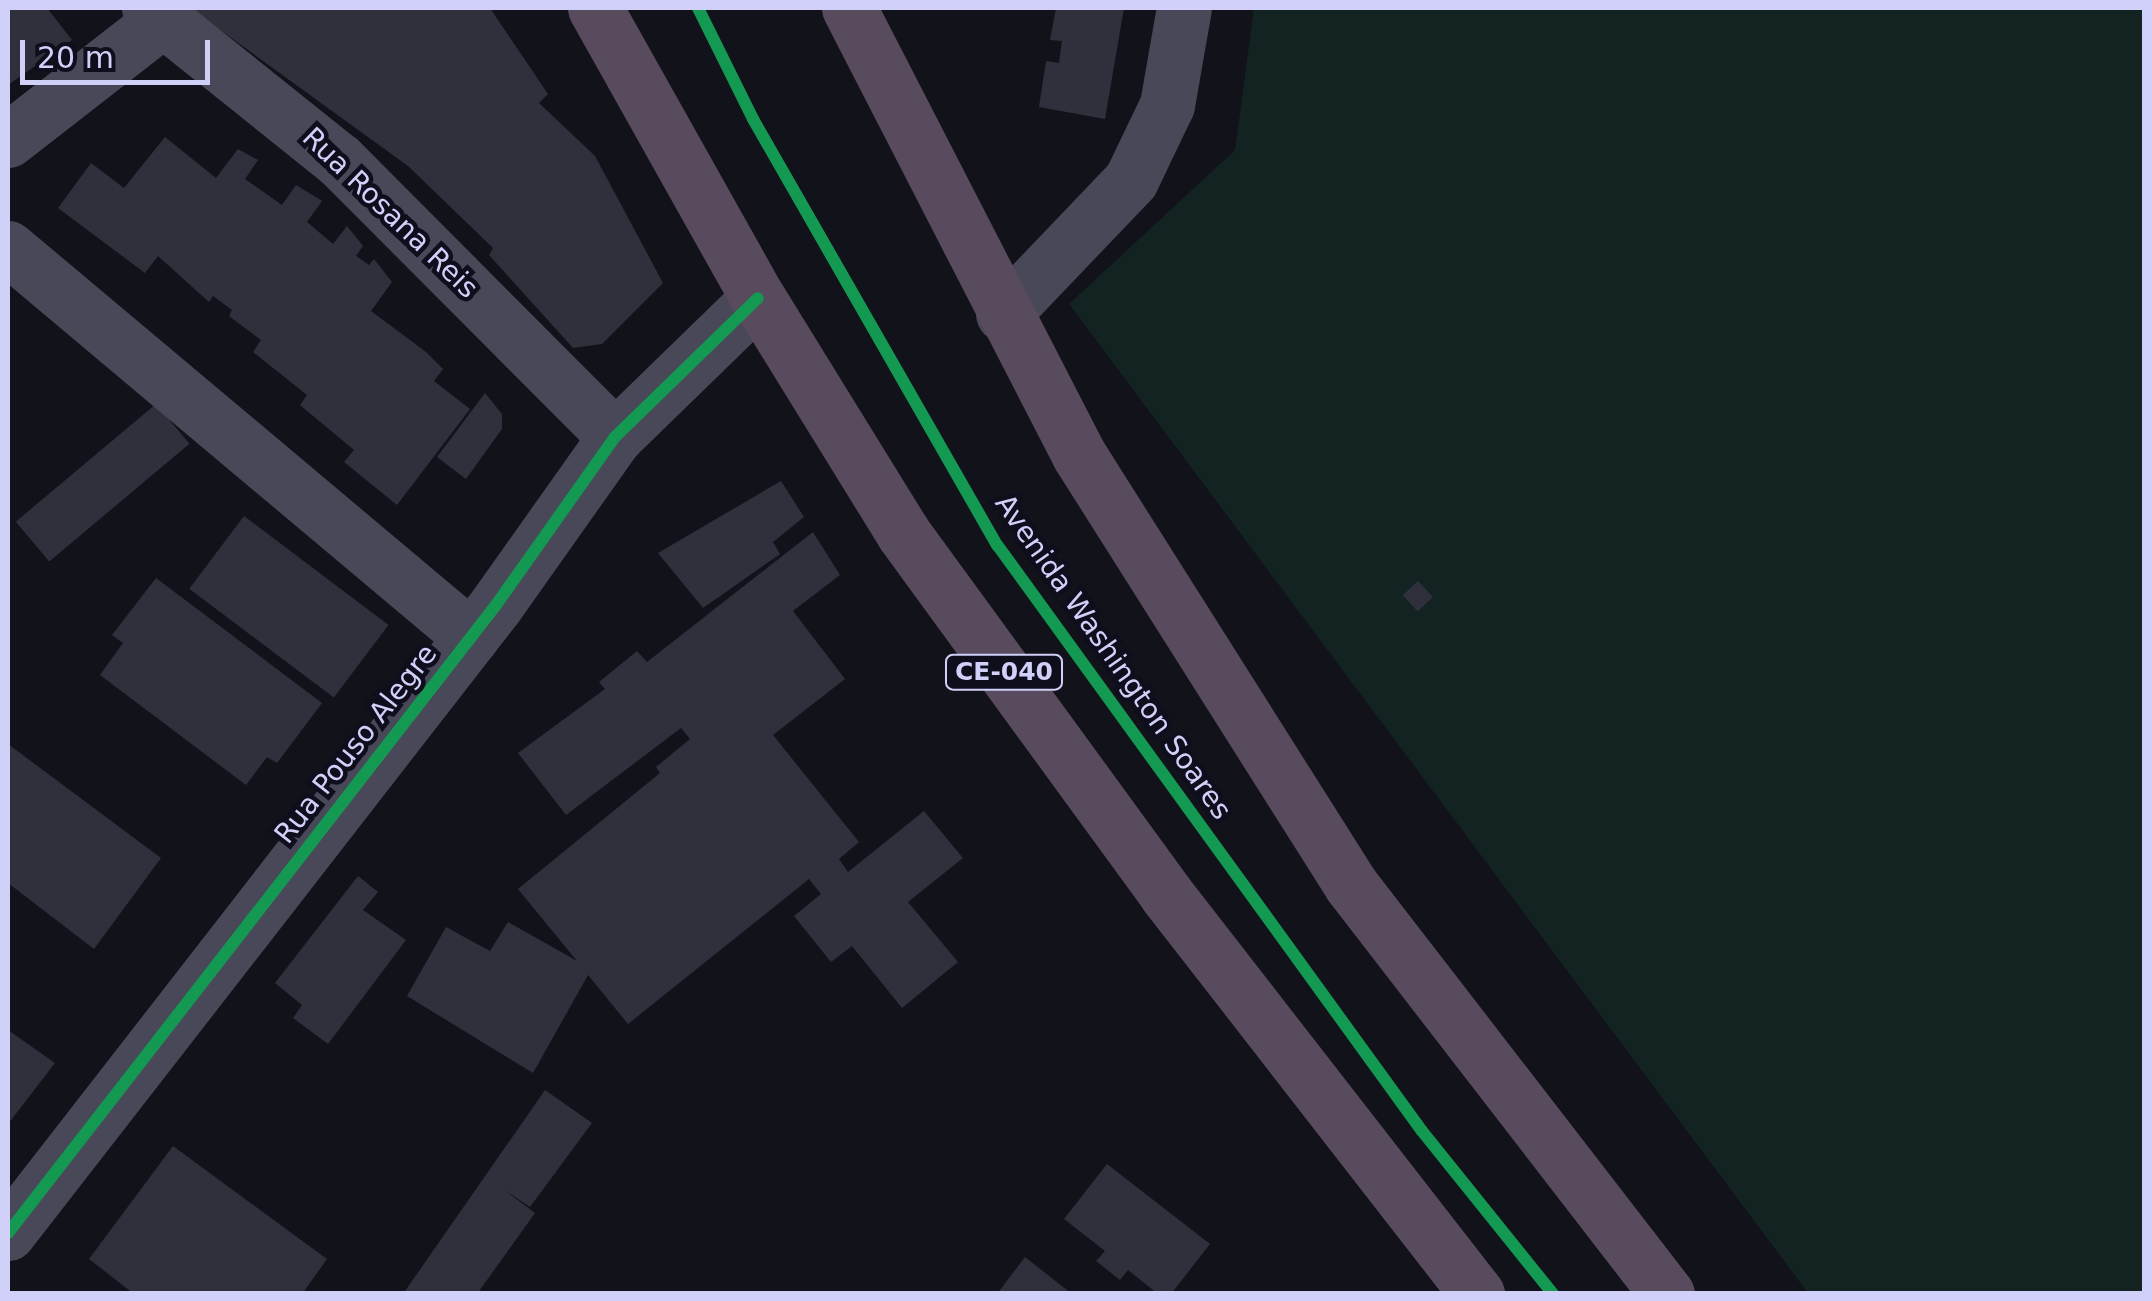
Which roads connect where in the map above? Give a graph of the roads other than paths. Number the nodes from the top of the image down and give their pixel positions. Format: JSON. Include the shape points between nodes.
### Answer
{"nodes":[{"id":1,"x":595,"y":8,"type":"edge"},
{"id":2,"x":849,"y":8,"type":"edge"},
{"id":3,"x":1184,"y":8,"type":"edge"},
{"id":4,"x":156,"y":14,"type":"edge"},
{"id":5,"x":8,"y":140,"type":"edge"},
{"id":6,"x":8,"y":248,"type":"edge"},
{"id":7,"x":758,"y":298,"type":"junction"},
{"id":8,"x":1003,"y":314,"type":"junction"},
{"id":9,"x":615,"y":437,"type":"junction"},
{"id":10,"x":471,"y":637,"type":"junction"},
{"id":11,"x":8,"y":1233,"type":"edge"},
{"id":12,"x":1477,"y":1294,"type":"edge"},
{"id":13,"x":1667,"y":1294,"type":"edge"}],
"edges":[{"from":1,"to":7,"type":"highway","number":"CE-040"},
{"from":2,"to":8,"type":"highway"},
{"from":3,"to":8,"type":"street","via":[[1167,105],[1131,180]]},
{"from":4,"to":5,"type":"street"},
{"from":4,"to":9,"type":"street","name":"Rua Rosana Reis","via":[[339,160]]},
{"from":6,"to":10,"type":"street"},
{"from":7,"to":9,"type":"street","name":"Rua Pouso Alegre"},
{"from":7,"to":12,"type":"highway","number":"CE-040","via":[[915,549],[1166,894]]},
{"from":8,"to":13,"type":"highway","via":[[1079,455],[1351,885]]},
{"from":9,"to":10,"type":"street","name":"Rua Pouso Alegre"},
{"from":10,"to":11,"type":"street","name":"Rua Pouso Alegre"}]}
